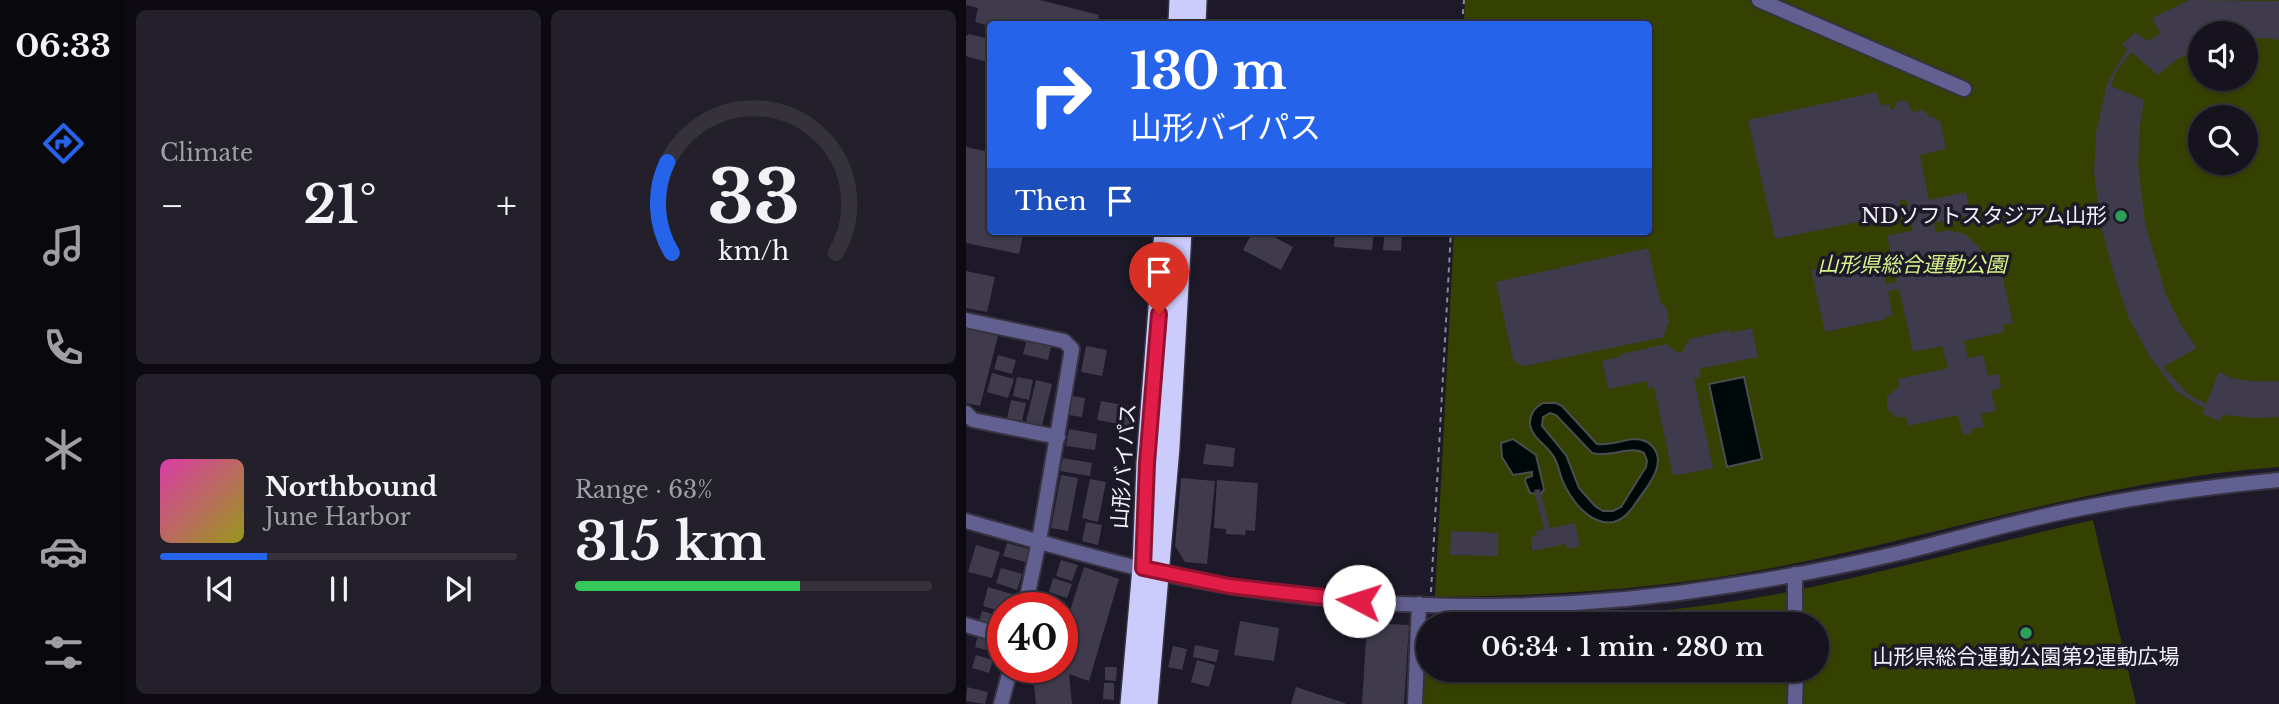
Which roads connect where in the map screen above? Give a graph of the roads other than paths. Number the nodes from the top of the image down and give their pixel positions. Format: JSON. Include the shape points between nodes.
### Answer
{"nodes":[{"id":1,"x":1180,"y":0,"type":"edge"},
{"id":2,"x":1196,"y":0,"type":"edge"},
{"id":3,"x":1759,"y":0,"type":"edge"},
{"id":4,"x":1179,"y":21,"type":"edge"},
{"id":5,"x":1195,"y":21,"type":"edge"},
{"id":6,"x":1964,"y":89,"type":"dead end"},
{"id":7,"x":1165,"y":235,"type":"edge"},
{"id":8,"x":1181,"y":235,"type":"edge"},
{"id":9,"x":966,"y":320,"type":"edge"},
{"id":10,"x":966,"y":413,"type":"edge"},
{"id":11,"x":1058,"y":437,"type":"junction"},
{"id":12,"x":2279,"y":480,"type":"edge"},
{"id":13,"x":966,"y":521,"type":"edge"},
{"id":14,"x":1039,"y":541,"type":"junction"},
{"id":15,"x":1150,"y":570,"type":"junction"},
{"id":16,"x":1795,"y":574,"type":"junction"},
{"id":17,"x":1028,"y":592,"type":"edge"},
{"id":18,"x":1425,"y":604,"type":"junction"},
{"id":19,"x":1795,"y":612,"type":"edge"},
{"id":20,"x":966,"y":625,"type":"edge"},
{"id":21,"x":987,"y":631,"type":"edge"},
{"id":22,"x":1796,"y":682,"type":"edge"},
{"id":23,"x":1007,"y":683,"type":"edge"},
{"id":24,"x":1001,"y":704,"type":"edge"},
{"id":25,"x":1131,"y":704,"type":"edge"},
{"id":26,"x":1147,"y":704,"type":"edge"},
{"id":27,"x":1415,"y":704,"type":"edge"},
{"id":28,"x":1795,"y":704,"type":"edge"}],
"edges":[{"from":1,"to":4,"type":"highway"},
{"from":2,"to":5,"type":"highway"},
{"from":3,"to":6,"type":"street"},
{"from":7,"to":15,"type":"highway","name":"山形バイパス","via":[[1147,463]]},
{"from":8,"to":15,"type":"highway","name":"山形バイパス","via":[[1169,447]]},
{"from":9,"to":11,"type":"street","via":[[1064,341],[1072,348]]},
{"from":10,"to":11,"type":"street","via":[[973,420]]},
{"from":11,"to":14,"type":"street"},
{"from":12,"to":16,"type":"street","via":[[2091,506]]},
{"from":13,"to":14,"type":"street"},
{"from":14,"to":15,"type":"street"},
{"from":14,"to":17,"type":"street"},
{"from":15,"to":18,"type":"street","via":[[1229,586]]},
{"from":15,"to":25,"type":"highway","name":"山形バイパス"},
{"from":15,"to":26,"type":"highway","name":"山形バイパス"},
{"from":16,"to":18,"type":"street","via":[[1601,601]]},
{"from":16,"to":19,"type":"street"},
{"from":18,"to":27,"type":"street"},
{"from":20,"to":21,"type":"street"},
{"from":22,"to":28,"type":"street"},
{"from":23,"to":24,"type":"street"}]}
